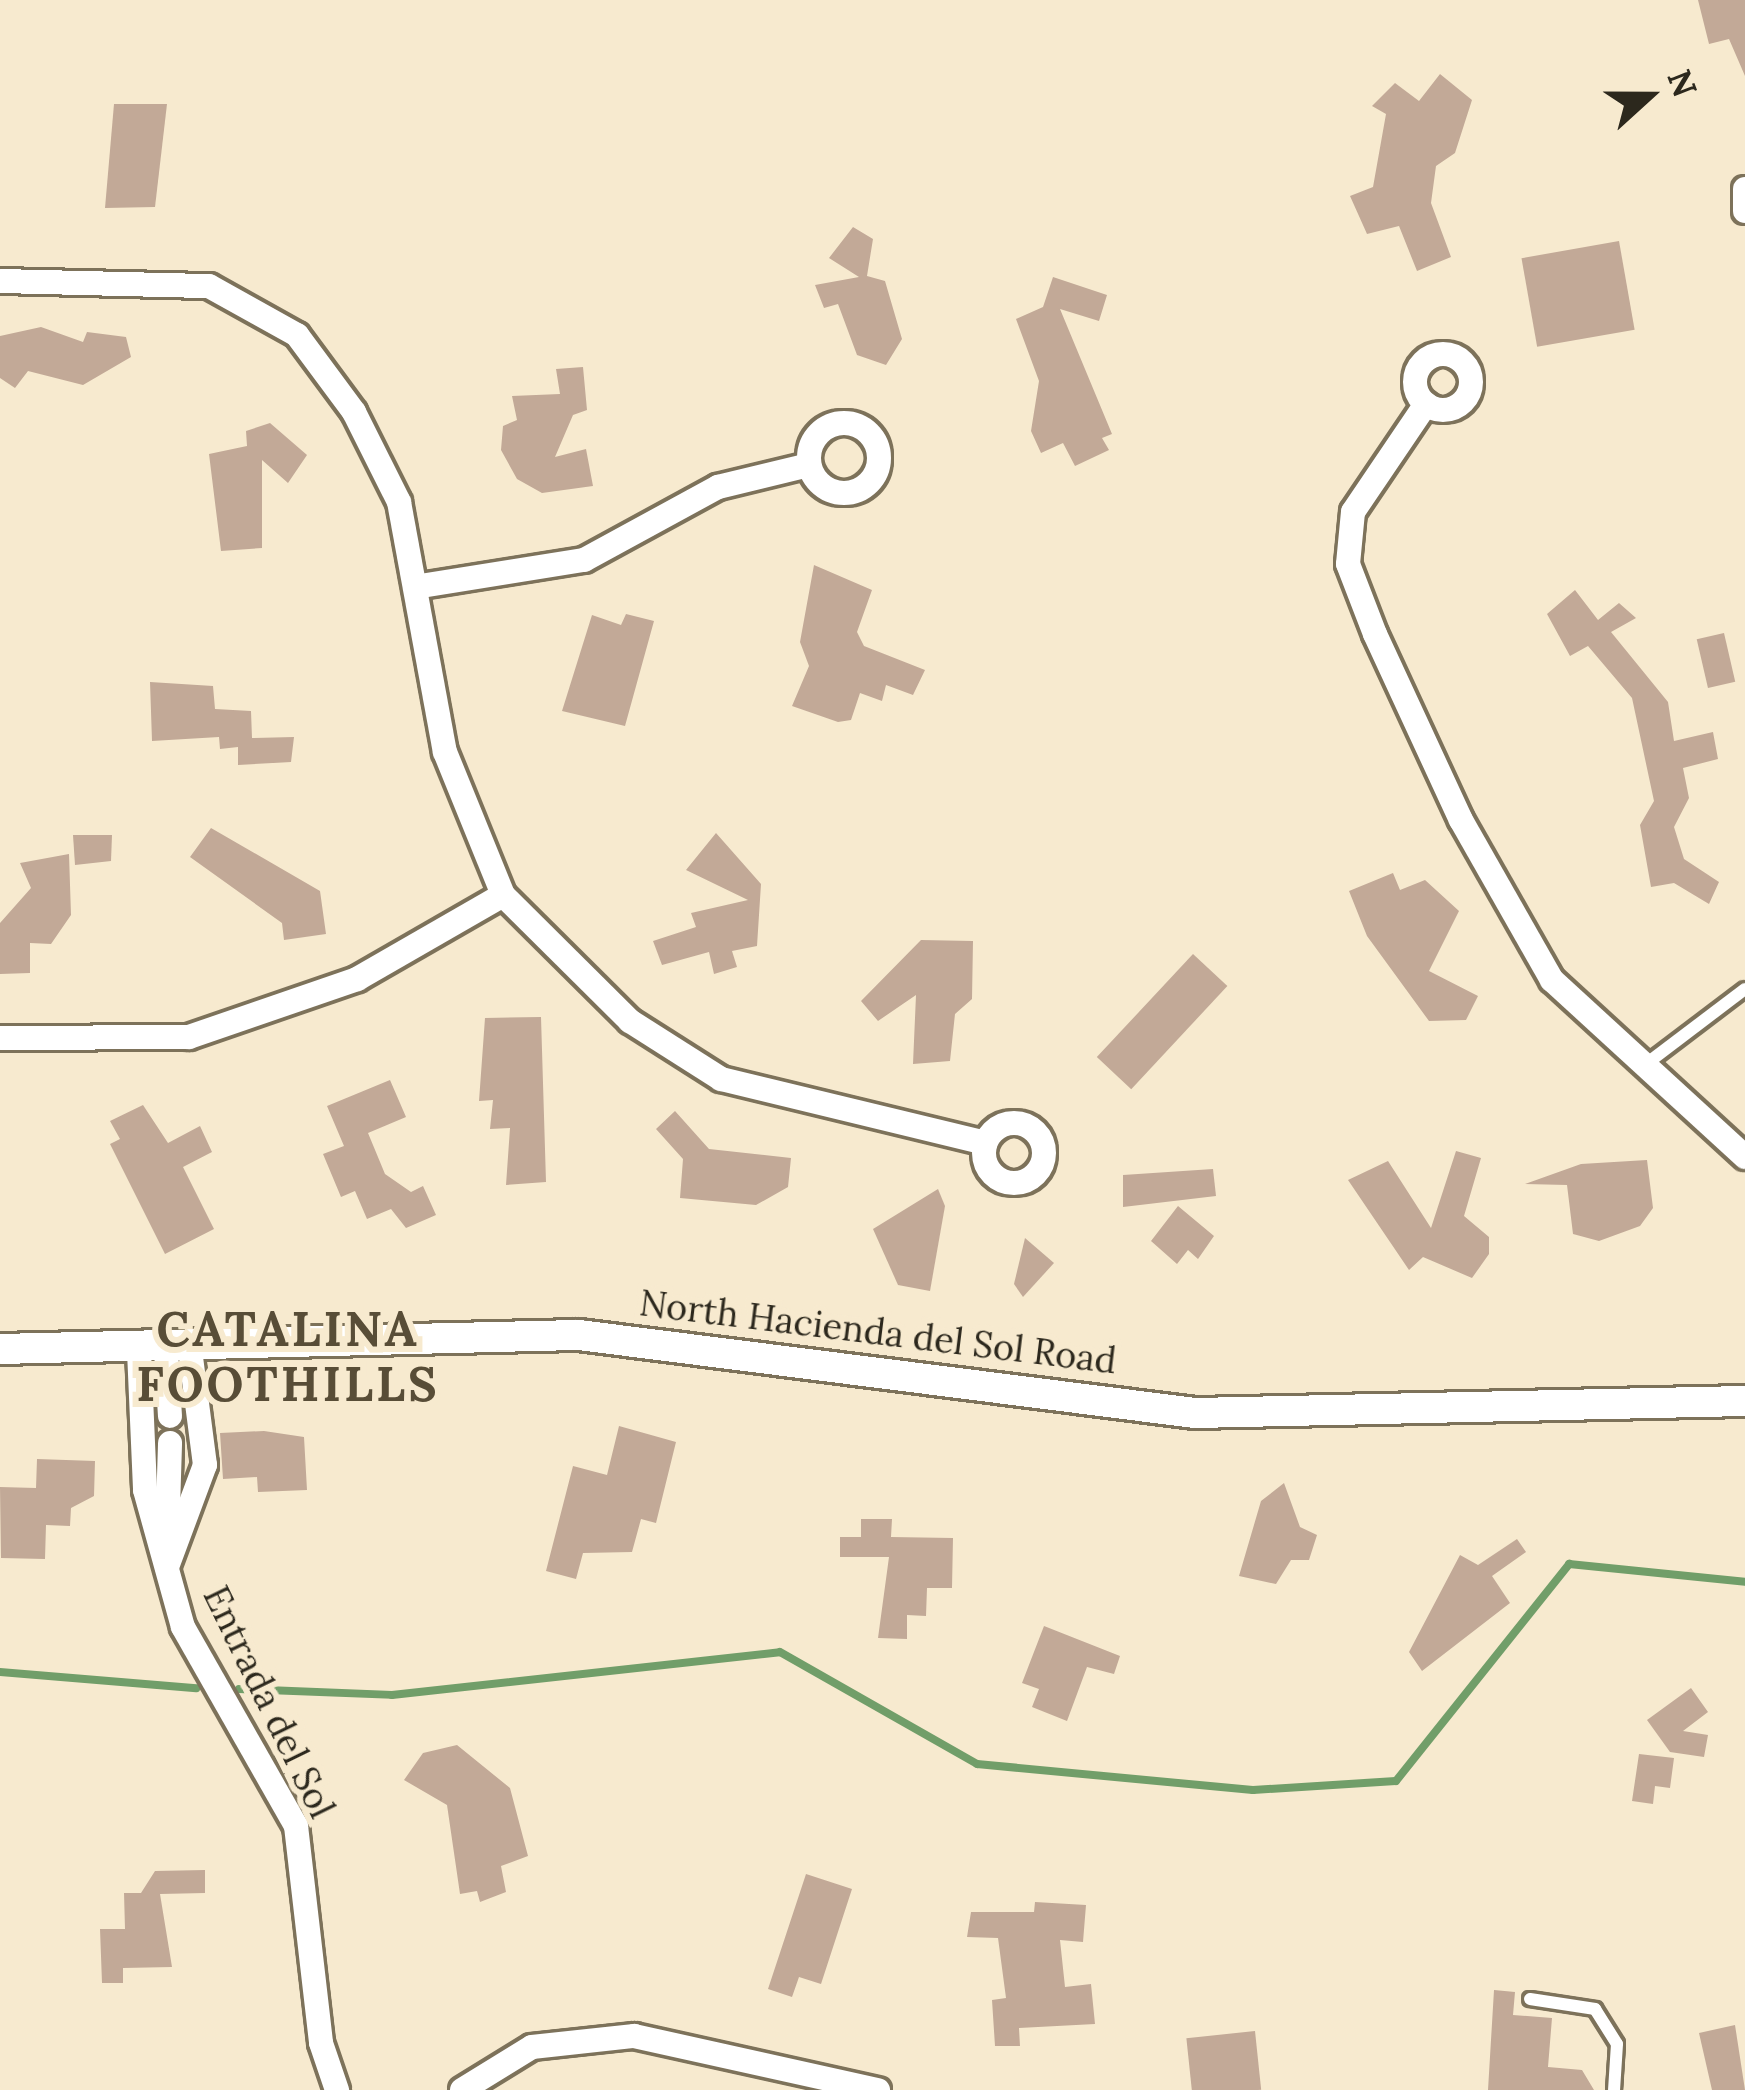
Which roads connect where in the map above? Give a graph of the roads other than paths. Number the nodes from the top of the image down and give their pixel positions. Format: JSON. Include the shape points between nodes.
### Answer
{"nodes":[{"id":1,"x":1745,"y":190,"type":"edge"},
{"id":2,"x":1745,"y":211,"type":"edge"},
{"id":3,"x":0,"y":281,"type":"edge"},
{"id":4,"x":1426,"y":404,"type":"dead end"},
{"id":5,"x":809,"y":465,"type":"dead end"},
{"id":6,"x":421,"y":586,"type":"junction"},
{"id":7,"x":503,"y":895,"type":"junction"},
{"id":8,"x":1745,"y":988,"type":"edge"},
{"id":9,"x":0,"y":1038,"type":"edge"},
{"id":10,"x":1650,"y":1061,"type":"junction"},
{"id":11,"x":985,"y":1143,"type":"dead end"},
{"id":12,"x":1745,"y":1157,"type":"edge"},
{"id":13,"x":0,"y":1349,"type":"edge"},
{"id":14,"x":165,"y":1351,"type":"junction"},
{"id":15,"x":1745,"y":1401,"type":"edge"},
{"id":16,"x":170,"y":1416,"type":"dead end"},
{"id":17,"x":170,"y":1443,"type":"dead end"},
{"id":18,"x":166,"y":1567,"type":"junction"},
{"id":19,"x":1530,"y":1999,"type":"dead end"},
{"id":20,"x":338,"y":2090,"type":"edge"},
{"id":21,"x":462,"y":2090,"type":"edge"},
{"id":22,"x":878,"y":2090,"type":"edge"},
{"id":23,"x":1614,"y":2090,"type":"edge"}],
"edges":[{"from":1,"to":2,"type":"street"},
{"from":3,"to":6,"type":"street","via":[[209,286],[297,335],[375,449]]},
{"from":4,"to":10,"type":"street","via":[[1353,512],[1348,564],[1461,820],[1540,959]]},
{"from":5,"to":6,"type":"street","via":[[718,488],[584,560]]},
{"from":6,"to":7,"type":"street","via":[[445,752]]},
{"from":7,"to":9,"type":"street","via":[[357,979],[189,1037]]},
{"from":7,"to":11,"type":"street","via":[[630,1021],[721,1079]]},
{"from":8,"to":10,"type":"lane"},
{"from":10,"to":12,"type":"street"},
{"from":13,"to":14,"type":"street","name":"North Hacienda del Sol Road"},
{"from":14,"to":15,"type":"street","name":"North Hacienda del Sol Road","via":[[579,1335],[1195,1413]]},
{"from":14,"to":16,"type":"street"},
{"from":14,"to":18,"type":"street","via":[[145,1490]]},
{"from":14,"to":18,"type":"street","name":"Entrada del Sol","via":[[205,1465]]},
{"from":17,"to":18,"type":"street"},
{"from":18,"to":20,"type":"street","name":"Entrada del Sol","via":[[183,1627],[296,1826],[322,2043]]},
{"from":19,"to":23,"type":"lane","via":[[1595,2009],[1617,2044]]},
{"from":21,"to":22,"type":"street","via":[[532,2047],[634,2036]]}]}
